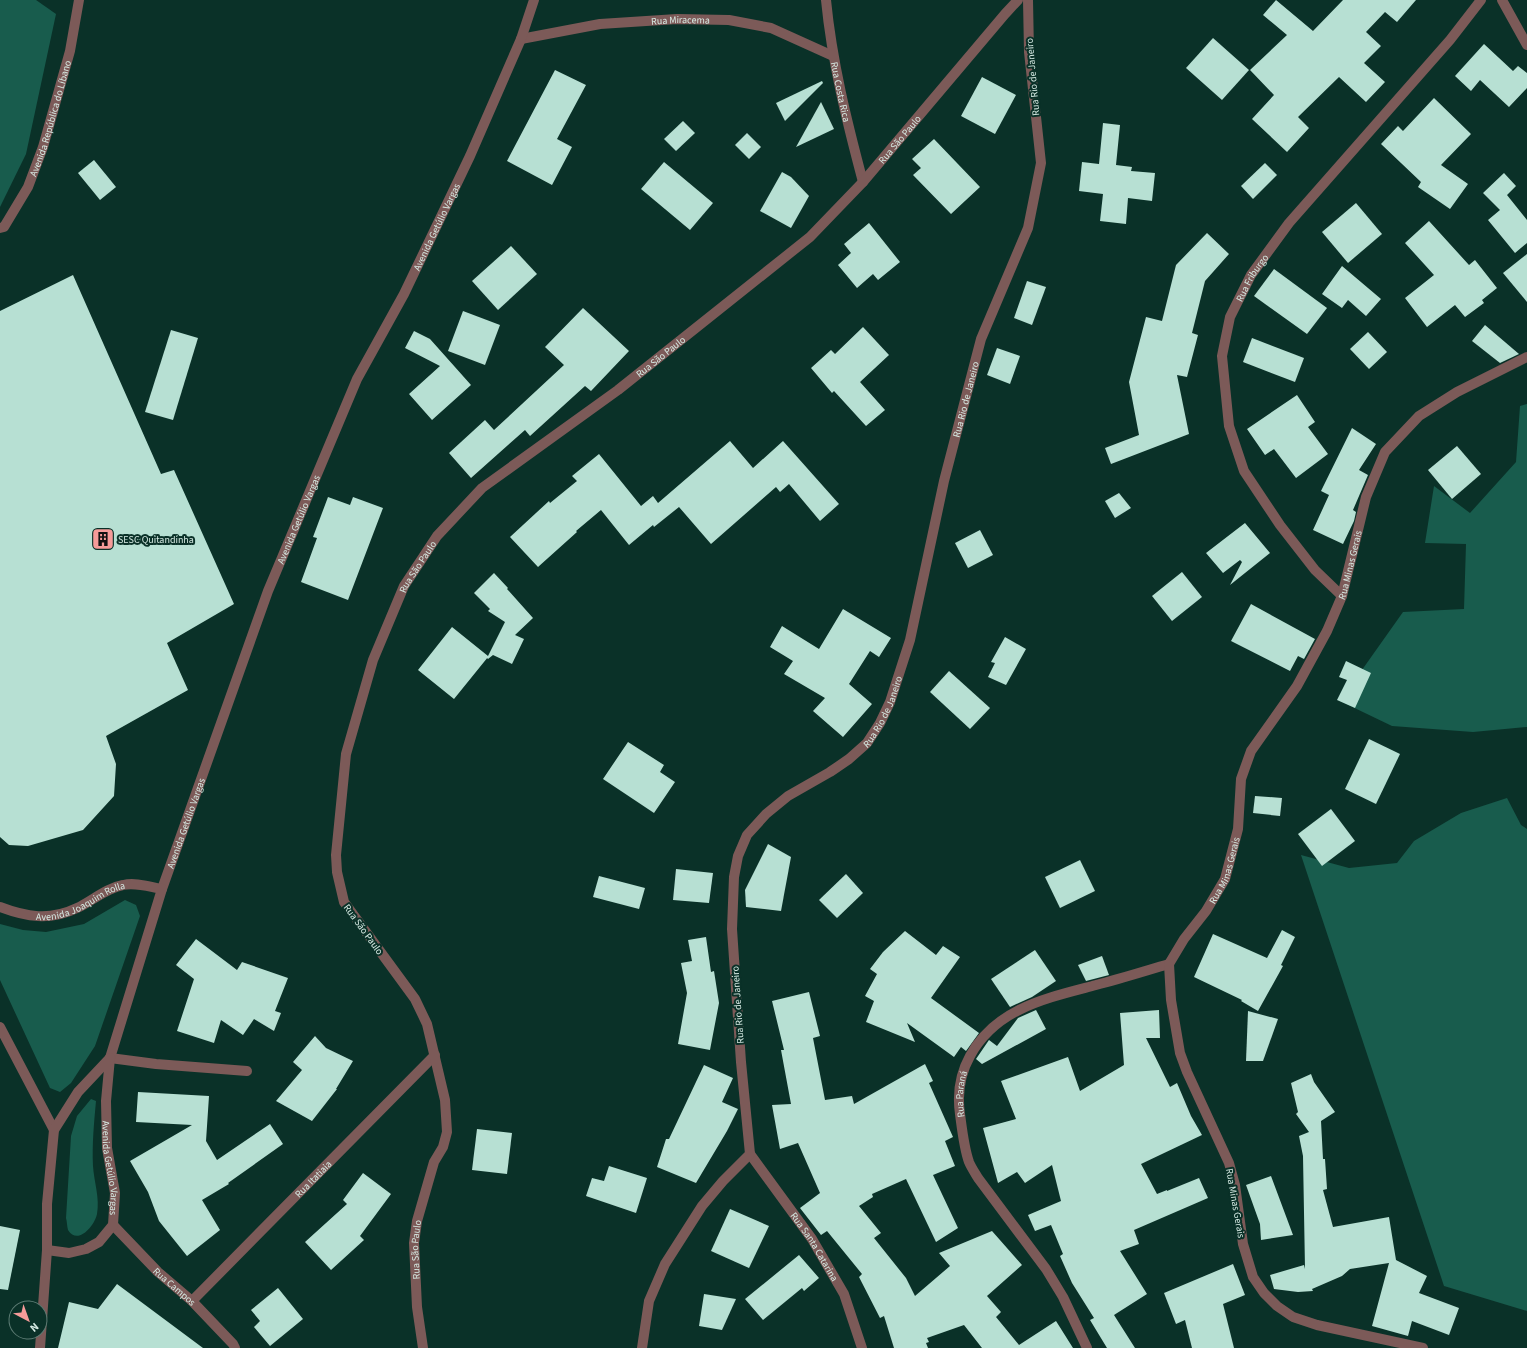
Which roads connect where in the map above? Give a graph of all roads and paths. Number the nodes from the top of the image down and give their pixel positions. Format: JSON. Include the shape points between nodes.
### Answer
{"nodes":[{"id":1,"x":79,"y":0,"type":"edge"},
{"id":2,"x":534,"y":0,"type":"edge"},
{"id":3,"x":826,"y":0,"type":"edge"},
{"id":4,"x":1018,"y":0,"type":"edge"},
{"id":5,"x":1028,"y":0,"type":"edge"},
{"id":6,"x":1481,"y":0,"type":"edge"},
{"id":7,"x":1502,"y":0,"type":"edge"},
{"id":8,"x":521,"y":39,"type":"junction"},
{"id":9,"x":1527,"y":45,"type":"edge"},
{"id":10,"x":833,"y":56,"type":"junction"},
{"id":11,"x":863,"y":182,"type":"junction"},
{"id":12,"x":0,"y":228,"type":"edge"},
{"id":13,"x":1527,"y":357,"type":"edge"},
{"id":14,"x":1342,"y":596,"type":"junction"},
{"id":15,"x":162,"y":890,"type":"junction"},
{"id":16,"x":0,"y":907,"type":"edge"},
{"id":17,"x":1169,"y":964,"type":"junction"},
{"id":18,"x":0,"y":1027,"type":"edge"},
{"id":19,"x":434,"y":1055,"type":"junction"},
{"id":20,"x":110,"y":1058,"type":"junction"},
{"id":21,"x":247,"y":1071,"type":"dead end"},
{"id":22,"x":54,"y":1130,"type":"junction"},
{"id":23,"x":750,"y":1154,"type":"junction"},
{"id":24,"x":113,"y":1225,"type":"junction"},
{"id":25,"x":47,"y":1250,"type":"junction"},
{"id":26,"x":192,"y":1301,"type":"junction"},
{"id":27,"x":40,"y":1348,"type":"edge"},
{"id":28,"x":235,"y":1348,"type":"edge"},
{"id":29,"x":423,"y":1348,"type":"edge"},
{"id":30,"x":642,"y":1348,"type":"edge"},
{"id":31,"x":862,"y":1348,"type":"edge"},
{"id":32,"x":1088,"y":1348,"type":"edge"},
{"id":33,"x":1423,"y":1348,"type":"edge"}],
"edges":[{"from":1,"to":12,"type":"street","name":"Avenida República do Líbano","via":[[70,51],[43,147],[28,188],[4,226]]},
{"from":2,"to":8,"type":"street","name":"Avenida Getúlio Vargas"},
{"from":3,"to":10,"type":"street","name":"Rua Costa Rica"},
{"from":4,"to":11,"type":"street","name":"Rua São Paulo"},
{"from":5,"to":23,"type":"street","name":"Rua Rio de Janeiro","via":[[1029,52],[1041,163],[1028,228],[981,339],[944,481],[910,640],[890,702],[867,743],[849,759],[788,796],[766,814],[747,835],[738,856],[734,877],[732,929]]},
{"from":6,"to":14,"type":"street","name":"Rua Friburgo","via":[[1450,40],[1289,223],[1251,275],[1230,317],[1222,356],[1229,426],[1244,471],[1280,525],[1315,570]]},
{"from":7,"to":9,"type":"street"},
{"from":8,"to":10,"type":"street","name":"Rua Miracema","via":[[600,24],[677,19],[728,20],[771,28]]},
{"from":8,"to":15,"type":"street","name":"Avenida Getúlio Vargas","via":[[470,156],[404,294],[348,401],[268,591]]},
{"from":10,"to":11,"type":"street","name":"Rua Costa Rica"},
{"from":11,"to":19,"type":"street","name":"Rua São Paulo","via":[[810,237],[618,390],[482,488],[437,536],[404,586],[373,660],[346,754],[336,855],[337,872],[344,902],[416,999],[427,1024]]},
{"from":13,"to":14,"type":"street","name":"Rua Minas Gerais","via":[[1457,392],[1419,416],[1385,452],[1366,497]]},
{"from":14,"to":17,"type":"street","name":"Rua Minas Gerais","via":[[1327,631],[1297,686],[1251,751],[1241,779],[1238,829],[1225,879]]},
{"from":15,"to":16,"type":"street","name":"Avenida Joaquim Rolla","via":[[141,884],[123,885],[98,895],[76,909],[45,917],[17,913]]},
{"from":15,"to":20,"type":"street","name":"Avenida Getúlio Vargas"},
{"from":17,"to":32,"type":"street","name":"Rua Paraná","via":[[1059,995],[1010,1014],[996,1023],[984,1036],[964,1067],[959,1085],[959,1106],[969,1162],[978,1178],[1046,1269]]},
{"from":17,"to":33,"type":"street","name":"Rua Minas Gerais","via":[[1171,1000],[1180,1053],[1229,1163],[1235,1185],[1243,1244],[1253,1277],[1277,1306],[1293,1317]]},
{"from":18,"to":22,"type":"street"},
{"from":19,"to":26,"type":"street","name":"Rua Itatiaia"},
{"from":19,"to":29,"type":"street","name":"Rua São Paulo","via":[[445,1100],[447,1132],[434,1162],[417,1220],[414,1243],[417,1307]]},
{"from":20,"to":21,"type":"street"},
{"from":20,"to":22,"type":"street","name":"Avenida Getúlio Vargas","via":[[78,1092]]},
{"from":20,"to":24,"type":"street","name":"Avenida Getúlio Vargas","via":[[106,1101],[107,1148],[115,1193]]},
{"from":22,"to":25,"type":"street","name":"Avenida Getúlio Vargas","via":[[47,1204]]},
{"from":23,"to":30,"type":"street","via":[[702,1206],[665,1264],[649,1301]]},
{"from":23,"to":31,"type":"street","name":"Rua Santa Catarina","via":[[812,1239],[844,1294]]},
{"from":24,"to":25,"type":"street","name":"Avenida Getúlio Vargas","via":[[99,1242],[86,1249],[69,1253]]},
{"from":24,"to":26,"type":"street","name":"Rua Campos","via":[[158,1272]]},
{"from":25,"to":27,"type":"street","name":"Avenida Getúlio Vargas"},
{"from":26,"to":28,"type":"street","name":"Rua Campos"}]}
